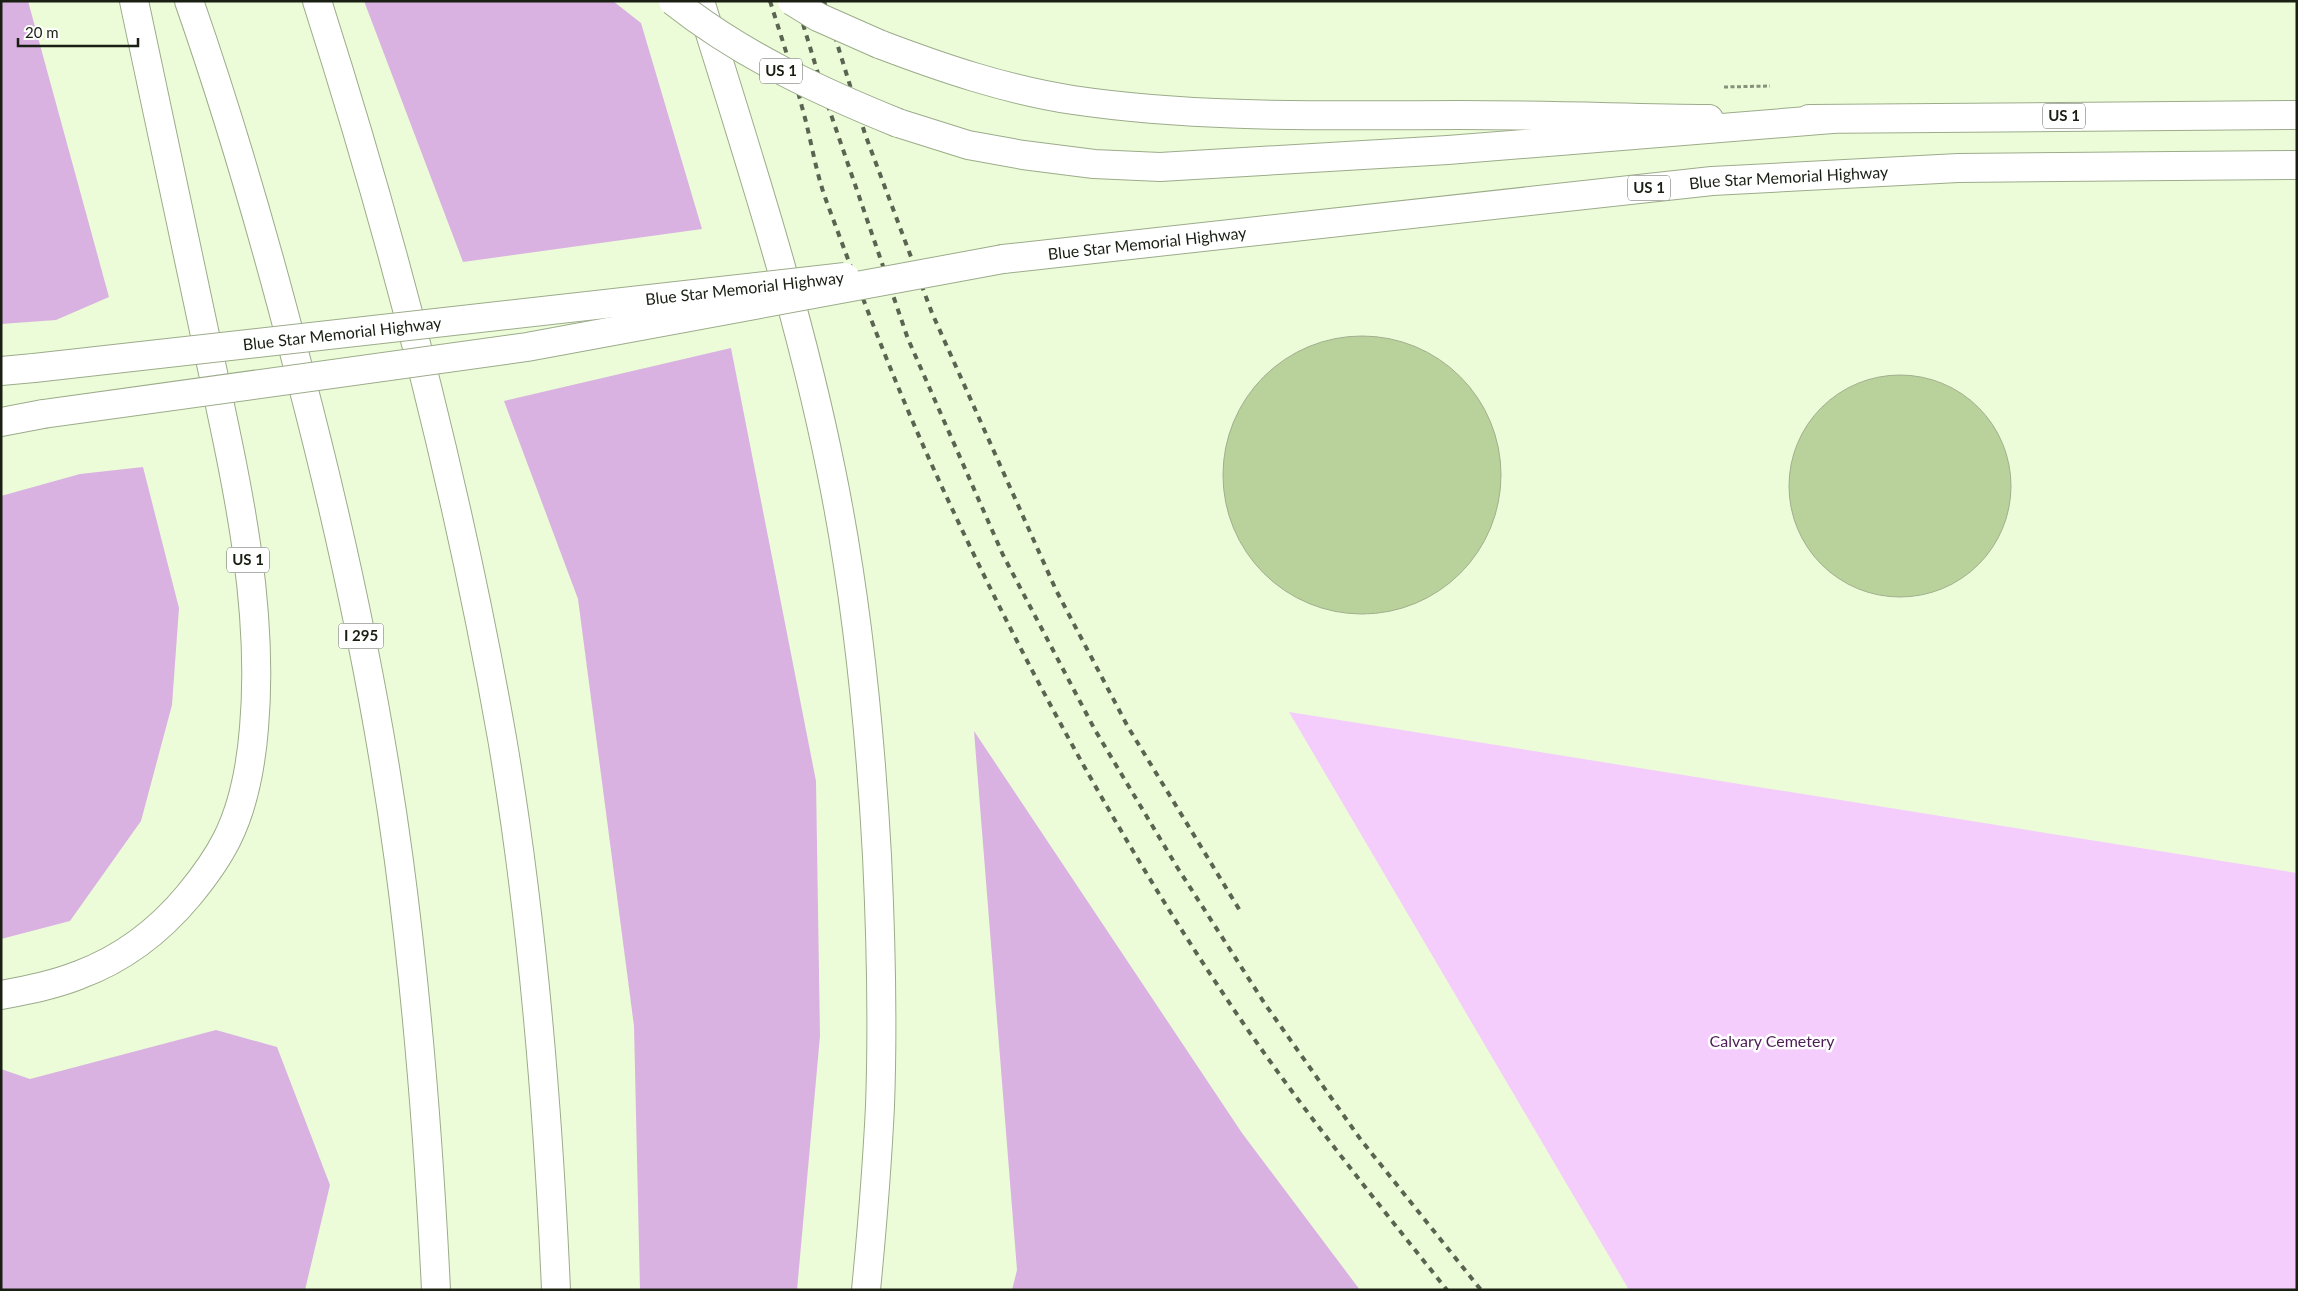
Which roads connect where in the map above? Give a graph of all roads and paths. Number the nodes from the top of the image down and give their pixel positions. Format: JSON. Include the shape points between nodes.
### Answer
{"nodes":[{"id":1,"x":134,"y":1,"type":"edge"},
{"id":2,"x":189,"y":1,"type":"edge"},
{"id":3,"x":317,"y":1,"type":"edge"},
{"id":4,"x":673,"y":1,"type":"edge"},
{"id":5,"x":700,"y":1,"type":"edge"},
{"id":6,"x":792,"y":1,"type":"edge"},
{"id":7,"x":2297,"y":115,"type":"edge"},
{"id":8,"x":1832,"y":119,"type":"junction"},
{"id":9,"x":2297,"y":165,"type":"edge"},
{"id":10,"x":1004,"y":259,"type":"junction"},
{"id":11,"x":1,"y":371,"type":"edge"},
{"id":12,"x":1,"y":422,"type":"edge"},
{"id":13,"x":1,"y":995,"type":"edge"},
{"id":14,"x":436,"y":1290,"type":"edge"},
{"id":15,"x":556,"y":1290,"type":"edge"},
{"id":16,"x":866,"y":1290,"type":"edge"}],
"edges":[{"from":1,"to":13,"type":"main road","number":"US 1","via":[[242,515],[257,645],[257,700],[252,750],[243,795],[228,838],[205,876],[175,911],[147,937],[114,959],[80,975]]},
{"from":2,"to":14,"type":"main road","number":"I 295","via":[[240,158],[280,299],[350,580],[377,719],[399,860],[430,1156]]},
{"from":3,"to":15,"type":"main road","via":[[410,319],[477,606],[500,730],[540,1030]]},
{"from":4,"to":8,"type":"main road","number":"US 1","bridge":true,"via":[[732,44],[778,69],[898,123],[968,145],[1094,164],[1160,167],[1448,150]]},
{"from":5,"to":16,"type":"main road","via":[[766,216],[807,367],[831,470],[863,671],[880,922],[881,1015],[880,1103]]},
{"from":6,"to":8,"type":"main road","bridge":true,"via":[[879,44],[934,65],[1071,100],[1143,109],[1209,114]]},
{"from":7,"to":8,"type":"main road","number":"US 1"},
{"from":9,"to":10,"type":"main road","name":"Blue Star Memorial Highway","number":"US 1","via":[[1958,168],[1712,181]]},
{"from":10,"to":11,"type":"main road","name":"Blue Star Memorial Highway","bridge":true},
{"from":10,"to":12,"type":"main road","number":"US 1","bridge":true,"via":[[527,346]]}]}
